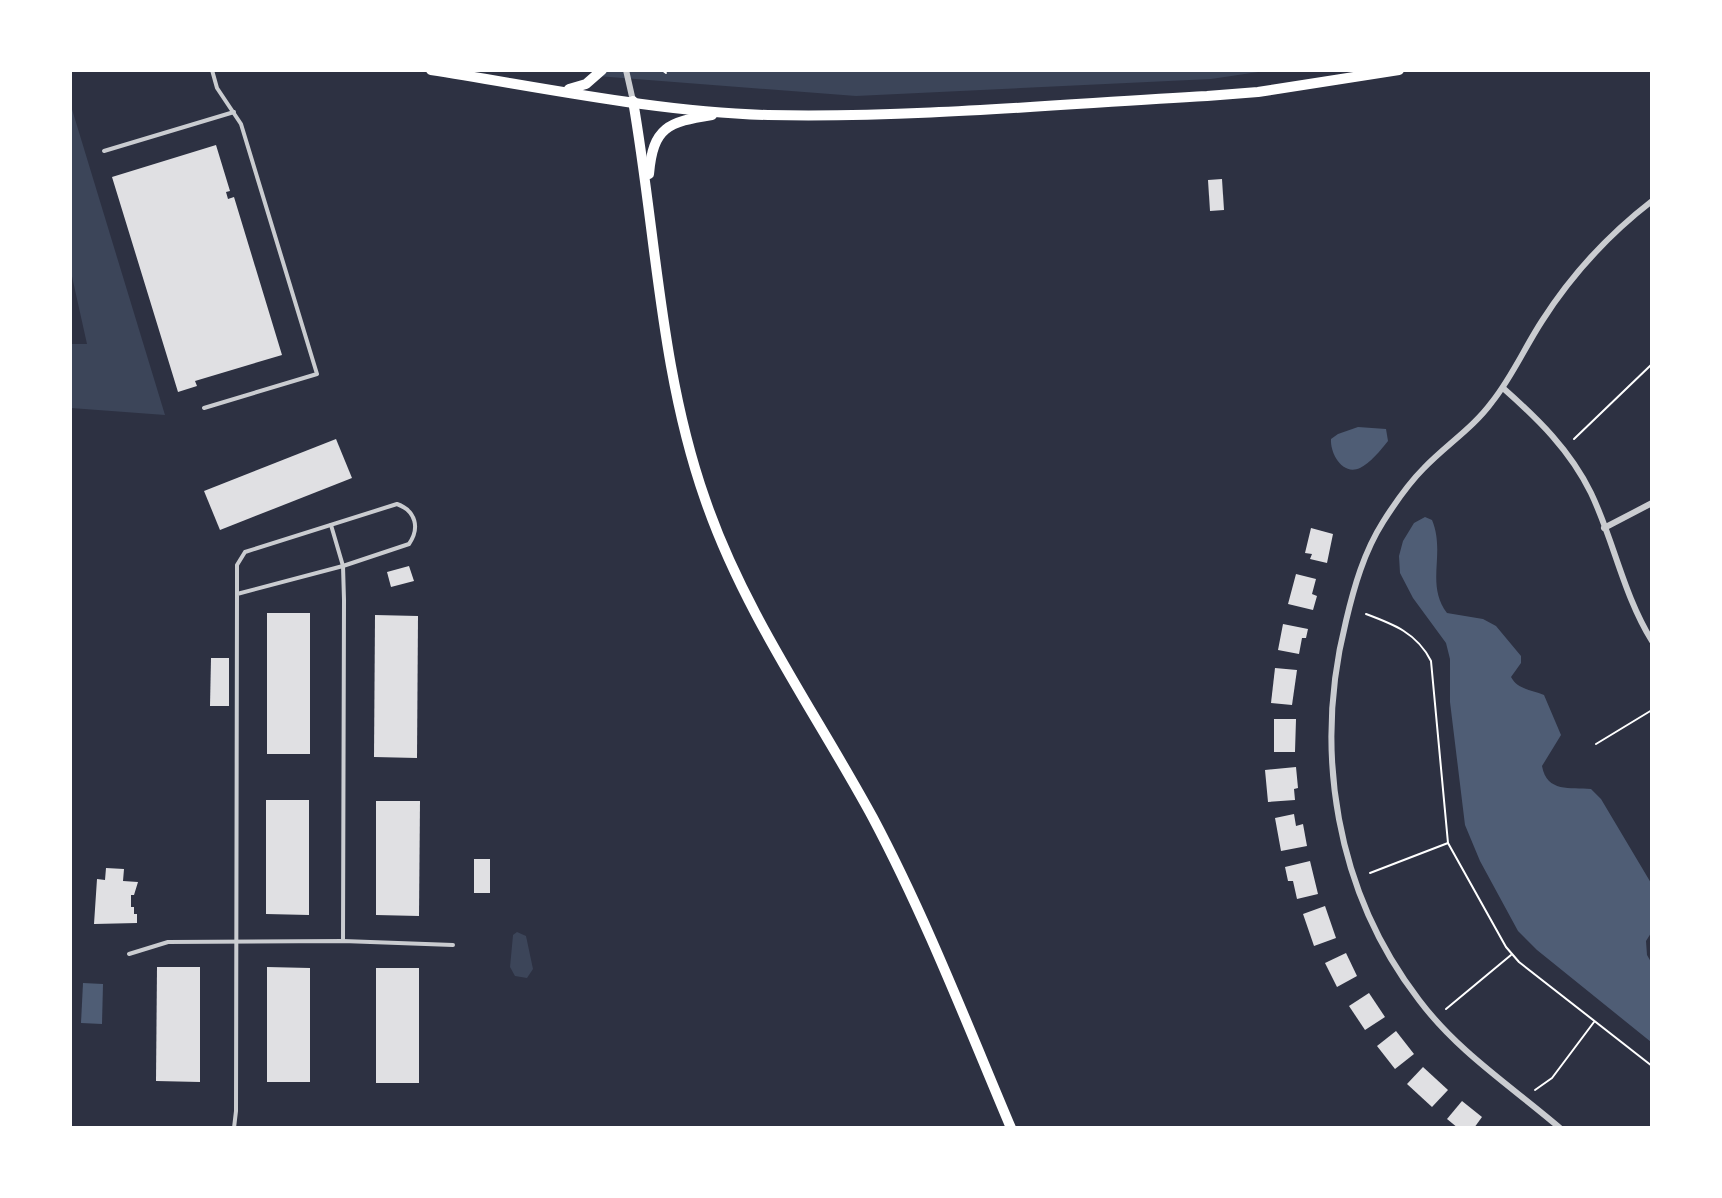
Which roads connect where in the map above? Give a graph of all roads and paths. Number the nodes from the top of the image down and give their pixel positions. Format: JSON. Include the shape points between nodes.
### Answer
{"nodes":[{"id":1,"x":212,"y":70,"type":"edge"},
{"id":2,"x":431,"y":70,"type":"edge"},
{"id":3,"x":602,"y":70,"type":"edge"},
{"id":4,"x":626,"y":70,"type":"edge"},
{"id":5,"x":662,"y":70,"type":"edge"},
{"id":6,"x":1399,"y":70,"type":"edge"},
{"id":7,"x":666,"y":73,"type":"dead end"},
{"id":8,"x":563,"y":90,"type":"junction"},
{"id":9,"x":633,"y":101,"type":"junction"},
{"id":10,"x":234,"y":112,"type":"junction"},
{"id":11,"x":727,"y":112,"type":"junction"},
{"id":12,"x":104,"y":151,"type":"dead end"},
{"id":13,"x":647,"y":192,"type":"junction"},
{"id":14,"x":1652,"y":201,"type":"edge"},
{"id":15,"x":1652,"y":364,"type":"edge"},
{"id":16,"x":1503,"y":388,"type":"junction"},
{"id":17,"x":204,"y":408,"type":"dead end"},
{"id":18,"x":1574,"y":439,"type":"dead end"},
{"id":19,"x":1652,"y":503,"type":"edge"},
{"id":20,"x":331,"y":525,"type":"junction"},
{"id":21,"x":1604,"y":528,"type":"junction"},
{"id":22,"x":343,"y":566,"type":"junction"},
{"id":23,"x":237,"y":594,"type":"junction"},
{"id":24,"x":1366,"y":614,"type":"dead end"},
{"id":25,"x":1652,"y":641,"type":"edge"},
{"id":26,"x":1652,"y":710,"type":"edge"},
{"id":27,"x":1596,"y":744,"type":"dead end"},
{"id":28,"x":1448,"y":843,"type":"junction"},
{"id":29,"x":1370,"y":873,"type":"dead end"},
{"id":30,"x":235,"y":941,"type":"junction"},
{"id":31,"x":343,"y":941,"type":"junction"},
{"id":32,"x":453,"y":945,"type":"dead end"},
{"id":33,"x":129,"y":954,"type":"dead end"},
{"id":34,"x":1510,"y":955,"type":"junction"},
{"id":35,"x":1446,"y":1009,"type":"dead end"},
{"id":36,"x":1595,"y":1021,"type":"junction"},
{"id":37,"x":1652,"y":1066,"type":"edge"},
{"id":38,"x":1535,"y":1090,"type":"dead end"},
{"id":39,"x":234,"y":1128,"type":"edge"},
{"id":40,"x":1011,"y":1128,"type":"edge"},
{"id":41,"x":1560,"y":1128,"type":"edge"}],
"edges":[{"from":1,"to":10,"type":"lane","via":[[217,88]]},
{"from":2,"to":8,"type":"main road"},
{"from":3,"to":8,"type":"main road","via":[[586,84]]},
{"from":4,"to":9,"type":"street"},
{"from":5,"to":7,"type":"path"},
{"from":6,"to":11,"type":"main road","via":[[1207,96],[874,114]]},
{"from":8,"to":9,"type":"main road"},
{"from":9,"to":11,"type":"main road"},
{"from":9,"to":13,"type":"main road"},
{"from":10,"to":12,"type":"lane"},
{"from":10,"to":17,"type":"lane","via":[[241,124],[318,374]]},
{"from":11,"to":13,"type":"main road","via":[[681,121],[659,135],[651,151]]},
{"from":13,"to":40,"type":"main road","via":[[677,398],[714,526],[744,593],[878,830],[944,970]]},
{"from":14,"to":16,"type":"street","via":[[1609,237],[1575,273]]},
{"from":15,"to":18,"type":"path"},
{"from":16,"to":21,"type":"street","via":[[1559,442],[1591,494]]},
{"from":16,"to":41,"type":"street","via":[[1478,419],[1409,484],[1370,546],[1350,603],[1337,662],[1331,763],[1347,856],[1373,923],[1404,979],[1456,1044]]},
{"from":19,"to":21,"type":"street"},
{"from":20,"to":22,"type":"lane"},
{"from":20,"to":22,"type":"lane","via":[[397,504],[412,513],[416,523],[415,536],[409,544]]},
{"from":20,"to":23,"type":"lane","via":[[245,552],[237,565]]},
{"from":21,"to":25,"type":"street","via":[[1630,600]]},
{"from":22,"to":23,"type":"lane"},
{"from":22,"to":31,"type":"lane"},
{"from":23,"to":30,"type":"lane"},
{"from":24,"to":28,"type":"path","via":[[1414,637],[1431,661]]},
{"from":26,"to":27,"type":"path"},
{"from":28,"to":29,"type":"path"},
{"from":28,"to":34,"type":"path"},
{"from":30,"to":31,"type":"lane"},
{"from":30,"to":33,"type":"lane","via":[[168,942]]},
{"from":30,"to":39,"type":"lane"},
{"from":31,"to":32,"type":"lane"},
{"from":34,"to":35,"type":"path"},
{"from":34,"to":36,"type":"path"},
{"from":36,"to":37,"type":"path"},
{"from":36,"to":38,"type":"path","via":[[1552,1078]]}]}
